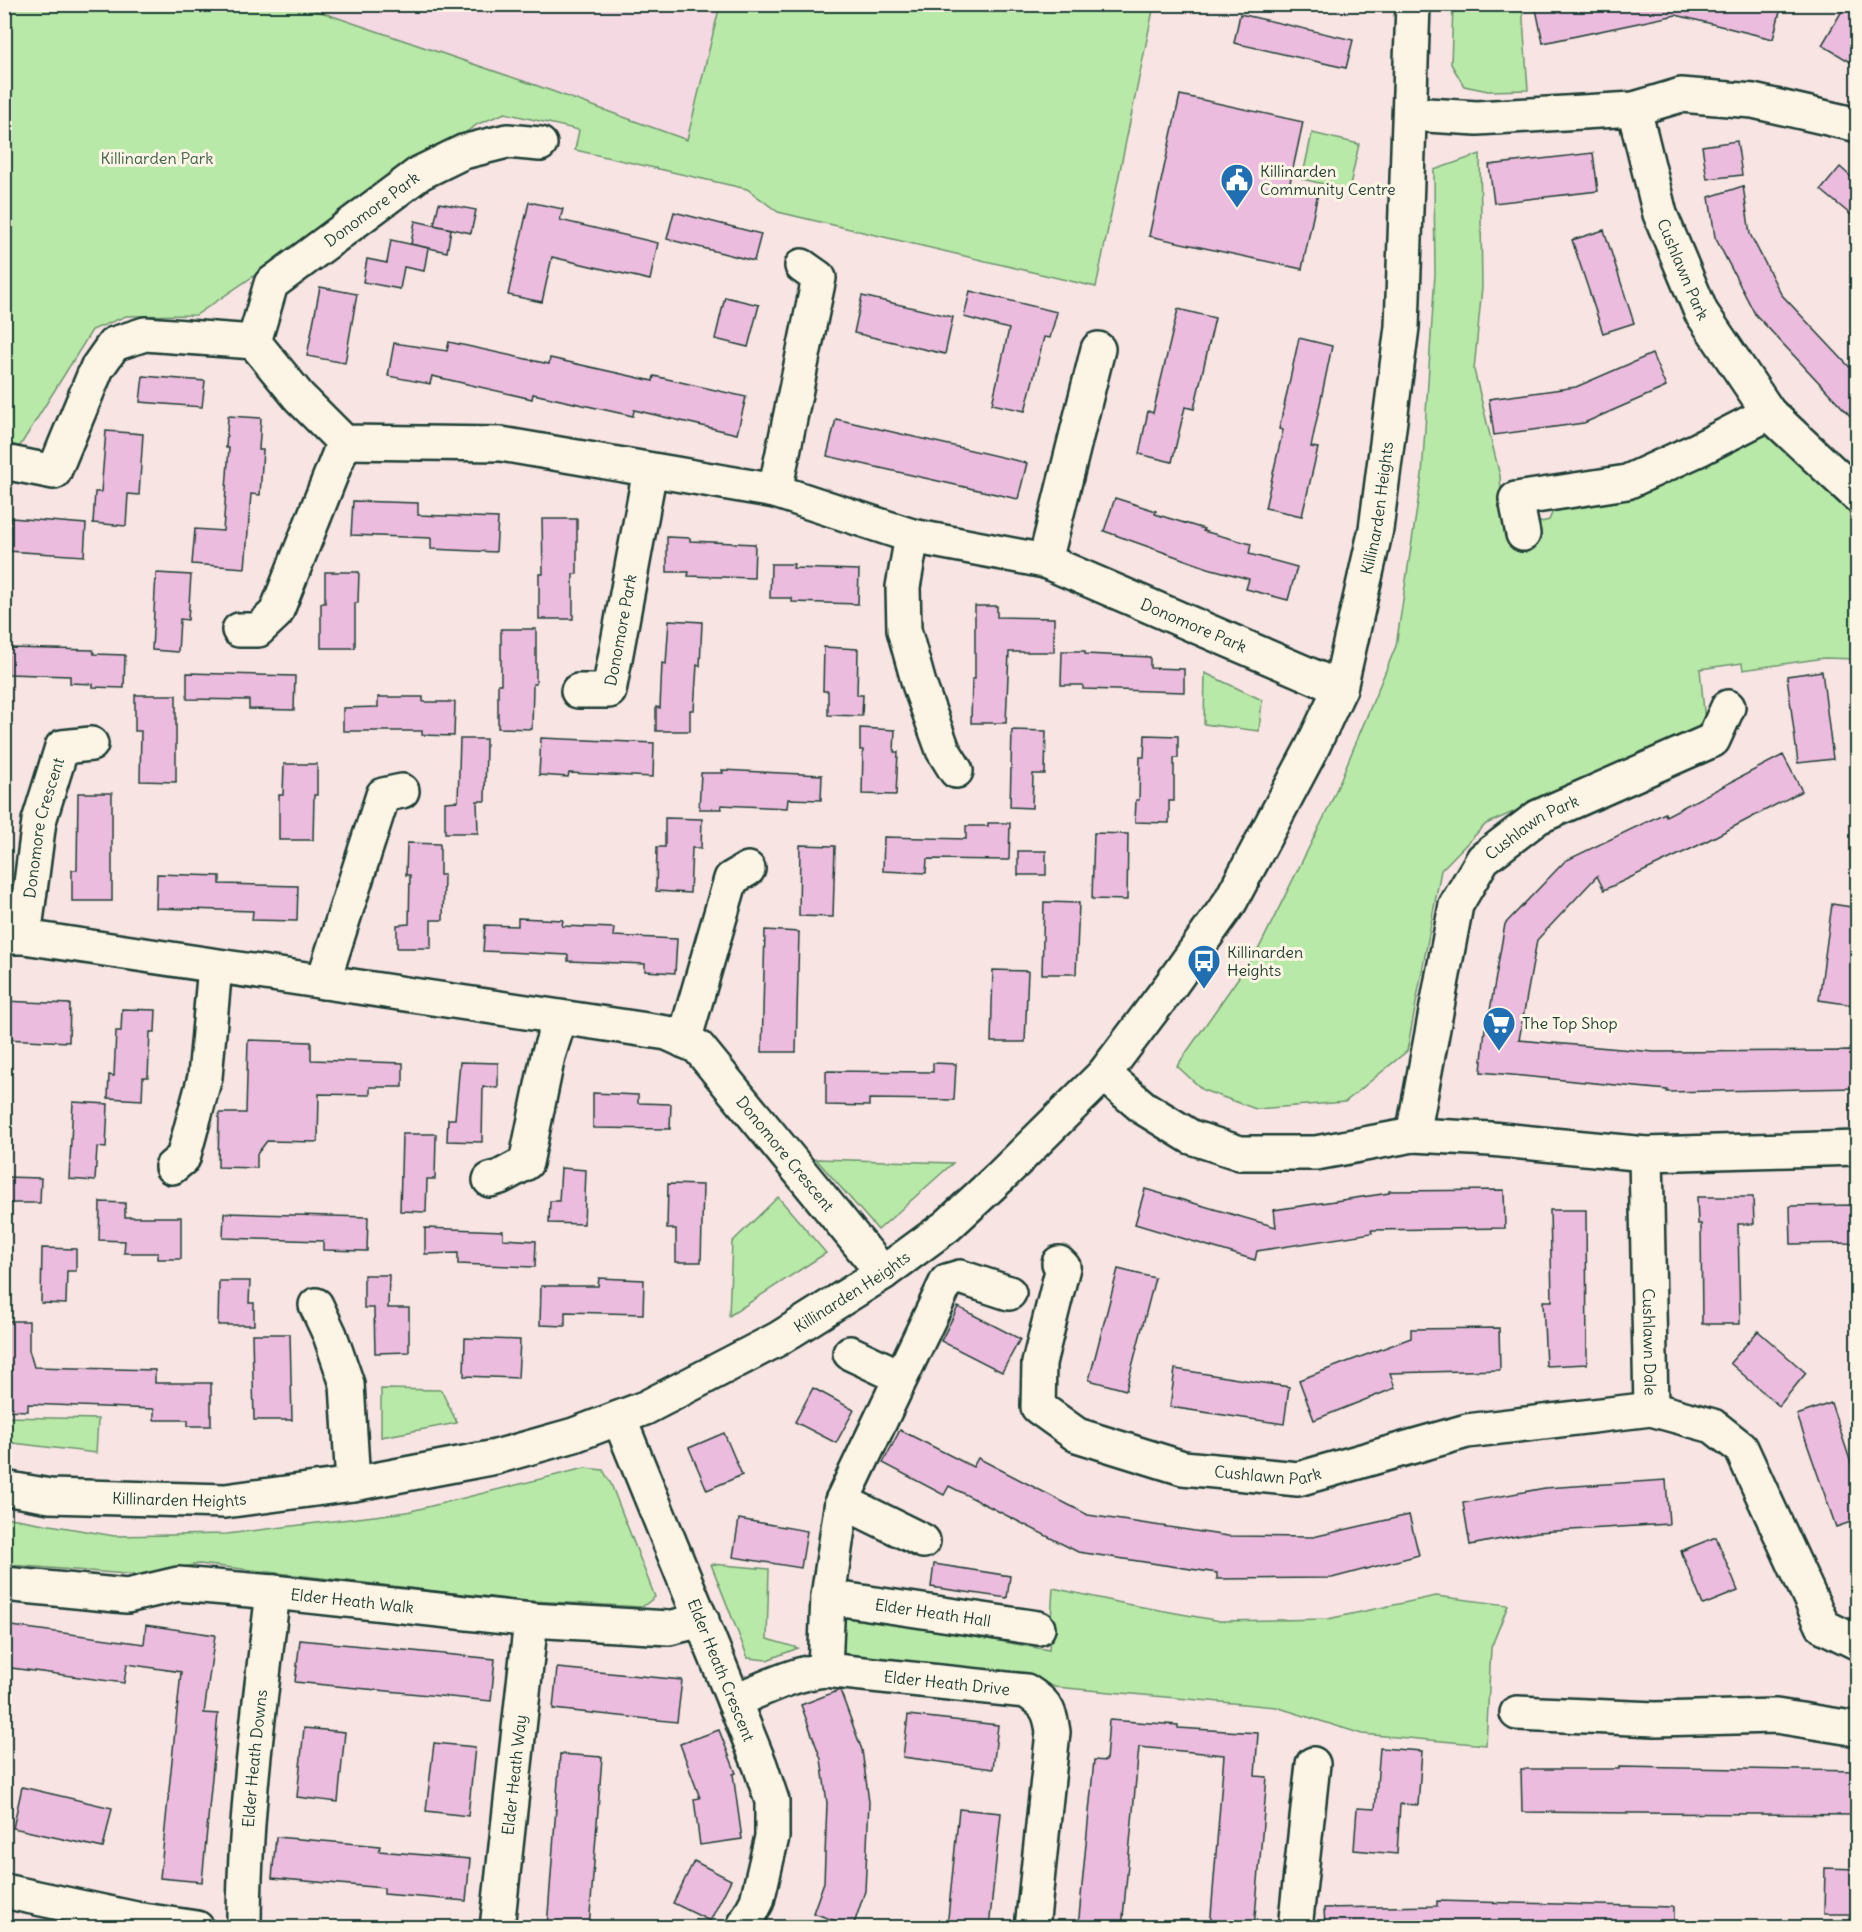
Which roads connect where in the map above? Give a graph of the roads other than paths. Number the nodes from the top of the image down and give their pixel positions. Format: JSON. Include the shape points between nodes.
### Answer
{"nodes":[{"id":1,"x":1413,"y":4,"type":"edge"},
{"id":2,"x":1634,"y":109,"type":"junction"},
{"id":3,"x":1410,"y":114,"type":"junction"},
{"id":4,"x":1857,"y":125,"type":"edge"},
{"id":5,"x":540,"y":144,"type":"dead end"},
{"id":6,"x":802,"y":266,"type":"dead end"},
{"id":7,"x":254,"y":342,"type":"junction"},
{"id":8,"x":1098,"y":349,"type":"dead end"},
{"id":9,"x":1769,"y":413,"type":"junction"},
{"id":10,"x":344,"y":442,"type":"junction"},
{"id":11,"x":4,"y":462,"type":"edge"},
{"id":12,"x":650,"y":470,"type":"junction"},
{"id":13,"x":775,"y":491,"type":"junction"},
{"id":14,"x":1857,"y":496,"type":"edge"},
{"id":15,"x":1522,"y":534,"type":"dead end"},
{"id":16,"x":912,"y":536,"type":"junction"},
{"id":17,"x":1046,"y":561,"type":"junction"},
{"id":18,"x":240,"y":630,"type":"dead end"},
{"id":19,"x":1340,"y":688,"type":"junction"},
{"id":20,"x":578,"y":691,"type":"dead end"},
{"id":21,"x":1728,"y":706,"type":"dead end"},
{"id":22,"x":90,"y":744,"type":"dead end"},
{"id":23,"x":956,"y":771,"type":"dead end"},
{"id":24,"x":402,"y":791,"type":"dead end"},
{"id":25,"x":748,"y":869,"type":"dead end"},
{"id":26,"x":14,"y":937,"type":"edge"},
{"id":27,"x":215,"y":966,"type":"junction"},
{"id":28,"x":323,"y":982,"type":"junction"},
{"id":29,"x":560,"y":1018,"type":"junction"},
{"id":30,"x":684,"y":1041,"type":"junction"},
{"id":31,"x":1104,"y":1074,"type":"junction"},
{"id":32,"x":1413,"y":1135,"type":"junction"},
{"id":33,"x":1857,"y":1148,"type":"edge"},
{"id":34,"x":1646,"y":1154,"type":"junction"},
{"id":35,"x":172,"y":1167,"type":"dead end"},
{"id":36,"x":490,"y":1180,"type":"dead end"},
{"id":37,"x":1059,"y":1263,"type":"dead end"},
{"id":38,"x":883,"y":1273,"type":"junction"},
{"id":39,"x":1009,"y":1293,"type":"dead end"},
{"id":40,"x":316,"y":1305,"type":"dead end"},
{"id":41,"x":850,"y":1353,"type":"dead end"},
{"id":42,"x":901,"y":1377,"type":"junction"},
{"id":43,"x":1651,"y":1409,"type":"junction"},
{"id":44,"x":619,"y":1418,"type":"junction"},
{"id":45,"x":353,"y":1484,"type":"junction"},
{"id":46,"x":4,"y":1488,"type":"edge"},
{"id":47,"x":842,"y":1501,"type":"junction"},
{"id":48,"x":922,"y":1541,"type":"dead end"},
{"id":49,"x":4,"y":1584,"type":"edge"},
{"id":50,"x":273,"y":1592,"type":"junction"},
{"id":51,"x":828,"y":1597,"type":"junction"},
{"id":52,"x":531,"y":1620,"type":"junction"},
{"id":53,"x":702,"y":1620,"type":"junction"},
{"id":54,"x":1038,"y":1628,"type":"dead end"},
{"id":55,"x":1857,"y":1643,"type":"edge"},
{"id":56,"x":825,"y":1670,"type":"junction"},
{"id":57,"x":734,"y":1701,"type":"junction"},
{"id":58,"x":1517,"y":1713,"type":"dead end"},
{"id":59,"x":1857,"y":1729,"type":"edge"},
{"id":60,"x":1313,"y":1764,"type":"dead end"},
{"id":61,"x":4,"y":1891,"type":"edge"},
{"id":62,"x":197,"y":1928,"type":"edge"},
{"id":63,"x":244,"y":1928,"type":"edge"},
{"id":64,"x":497,"y":1928,"type":"edge"},
{"id":65,"x":743,"y":1928,"type":"edge"},
{"id":66,"x":1032,"y":1928,"type":"edge"},
{"id":67,"x":1294,"y":1928,"type":"edge"}],
"edges":[{"from":1,"to":3,"type":"street","name":"Killinarden Heights"},
{"from":2,"to":3,"type":"street","via":[[1477,118]]},
{"from":2,"to":4,"type":"street","via":[[1681,95],[1753,101]]},
{"from":2,"to":9,"type":"street","name":"Cushlawn Park","via":[[1660,214],[1701,312]]},
{"from":3,"to":19,"type":"street","name":"Killinarden Heights","via":[[1402,327],[1376,529]]},
{"from":5,"to":7,"type":"street","name":"Donomore Park","via":[[507,141],[463,152],[420,173],[271,284]]},
{"from":6,"to":13,"type":"street","via":[[819,278]]},
{"from":7,"to":10,"type":"street","via":[[299,397]]},
{"from":7,"to":11,"type":"street","via":[[145,334],[114,344],[97,368],[54,472]]},
{"from":8,"to":17,"type":"street"},
{"from":9,"to":14,"type":"street","name":"Cushlawn Park"},
{"from":9,"to":15,"type":"street","via":[[1627,482],[1516,499]]},
{"from":10,"to":12,"type":"street","name":"Donomore Park","via":[[501,444]]},
{"from":10,"to":18,"type":"street","via":[[276,613],[258,630]]},
{"from":12,"to":13,"type":"street","name":"Donomore Park"},
{"from":12,"to":20,"type":"street","name":"Donomore Park","via":[[609,691]]},
{"from":13,"to":16,"type":"street","name":"Donomore Park"},
{"from":16,"to":17,"type":"street","name":"Donomore Park"},
{"from":16,"to":23,"type":"street","via":[[903,588],[904,630],[943,750]]},
{"from":17,"to":19,"type":"street","name":"Donomore Park"},
{"from":19,"to":31,"type":"street","name":"Killinarden Heights","via":[[1230,902]]},
{"from":21,"to":32,"type":"street","name":"Cushlawn Park","via":[[1713,741],[1538,817],[1484,859],[1456,905]]},
{"from":22,"to":26,"type":"street","name":"Donomore Crescent","via":[[62,747],[39,821]]},
{"from":24,"to":28,"type":"street","via":[[383,795]]},
{"from":25,"to":30,"type":"street","via":[[731,879]]},
{"from":26,"to":27,"type":"street","name":"Donomore Crescent"},
{"from":27,"to":28,"type":"street","name":"Donomore Crescent"},
{"from":27,"to":35,"type":"street","via":[[205,1077],[183,1158]]},
{"from":28,"to":29,"type":"street","name":"Donomore Crescent"},
{"from":29,"to":30,"type":"street","name":"Donomore Crescent","via":[[668,1033]]},
{"from":29,"to":36,"type":"street","via":[[548,1056],[526,1163]]},
{"from":30,"to":38,"type":"street","name":"Donomore Crescent","via":[[698,1047]]},
{"from":31,"to":32,"type":"street","via":[[1144,1108],[1191,1137],[1240,1153],[1316,1153]]},
{"from":31,"to":38,"type":"street","name":"Killinarden Heights","via":[[947,1226]]},
{"from":32,"to":34,"type":"street"},
{"from":33,"to":34,"type":"street"},
{"from":34,"to":43,"type":"street","name":"Cushlawn Dale"},
{"from":37,"to":43,"type":"street","name":"Cushlawn Park","via":[[1063,1267],[1039,1364],[1038,1407],[1077,1434],[1183,1468],[1298,1479],[1467,1431]]},
{"from":38,"to":44,"type":"street","name":"Killinarden Heights","via":[[778,1340]]},
{"from":39,"to":42,"type":"street","via":[[960,1276],[947,1281]]},
{"from":40,"to":45,"type":"street","via":[[347,1384]]},
{"from":41,"to":42,"type":"street"},
{"from":42,"to":47,"type":"street"},
{"from":43,"to":55,"type":"street","name":"Cushlawn Dale","via":[[1713,1426],[1741,1448],[1823,1626]]},
{"from":44,"to":45,"type":"street","name":"Killinarden Heights","via":[[496,1457]]},
{"from":44,"to":53,"type":"street","name":"Elder Heath Crescent"},
{"from":45,"to":46,"type":"street","name":"Killinarden Heights","via":[[225,1501],[50,1496]]},
{"from":47,"to":48,"type":"street"},
{"from":47,"to":51,"type":"street"},
{"from":49,"to":50,"type":"street","name":"Elder Heath Walk","via":[[127,1596],[178,1584]]},
{"from":50,"to":52,"type":"street","name":"Elder Heath Walk"},
{"from":50,"to":63,"type":"street","name":"Elder Heath Downs","via":[[244,1863]]},
{"from":51,"to":54,"type":"street","name":"Elder Heath Hall"},
{"from":51,"to":56,"type":"street"},
{"from":52,"to":53,"type":"street","name":"Elder Heath Walk","via":[[669,1628]]},
{"from":52,"to":64,"type":"street","name":"Elder Heath Way"},
{"from":53,"to":57,"type":"street","name":"Elder Heath Crescent"},
{"from":56,"to":57,"type":"street","name":"Elder Heath Drive","via":[[788,1679]]},
{"from":56,"to":66,"type":"street","name":"Elder Heath Drive","via":[[1026,1691],[1041,1701],[1050,1715],[1053,1732]]},
{"from":57,"to":65,"type":"street","name":"Elder Heath Crescent","via":[[772,1801],[772,1837],[765,1871],[757,1901]]},
{"from":58,"to":59,"type":"street","via":[[1655,1719],[1776,1716]]},
{"from":60,"to":67,"type":"street"},
{"from":61,"to":62,"type":"street"}]}
